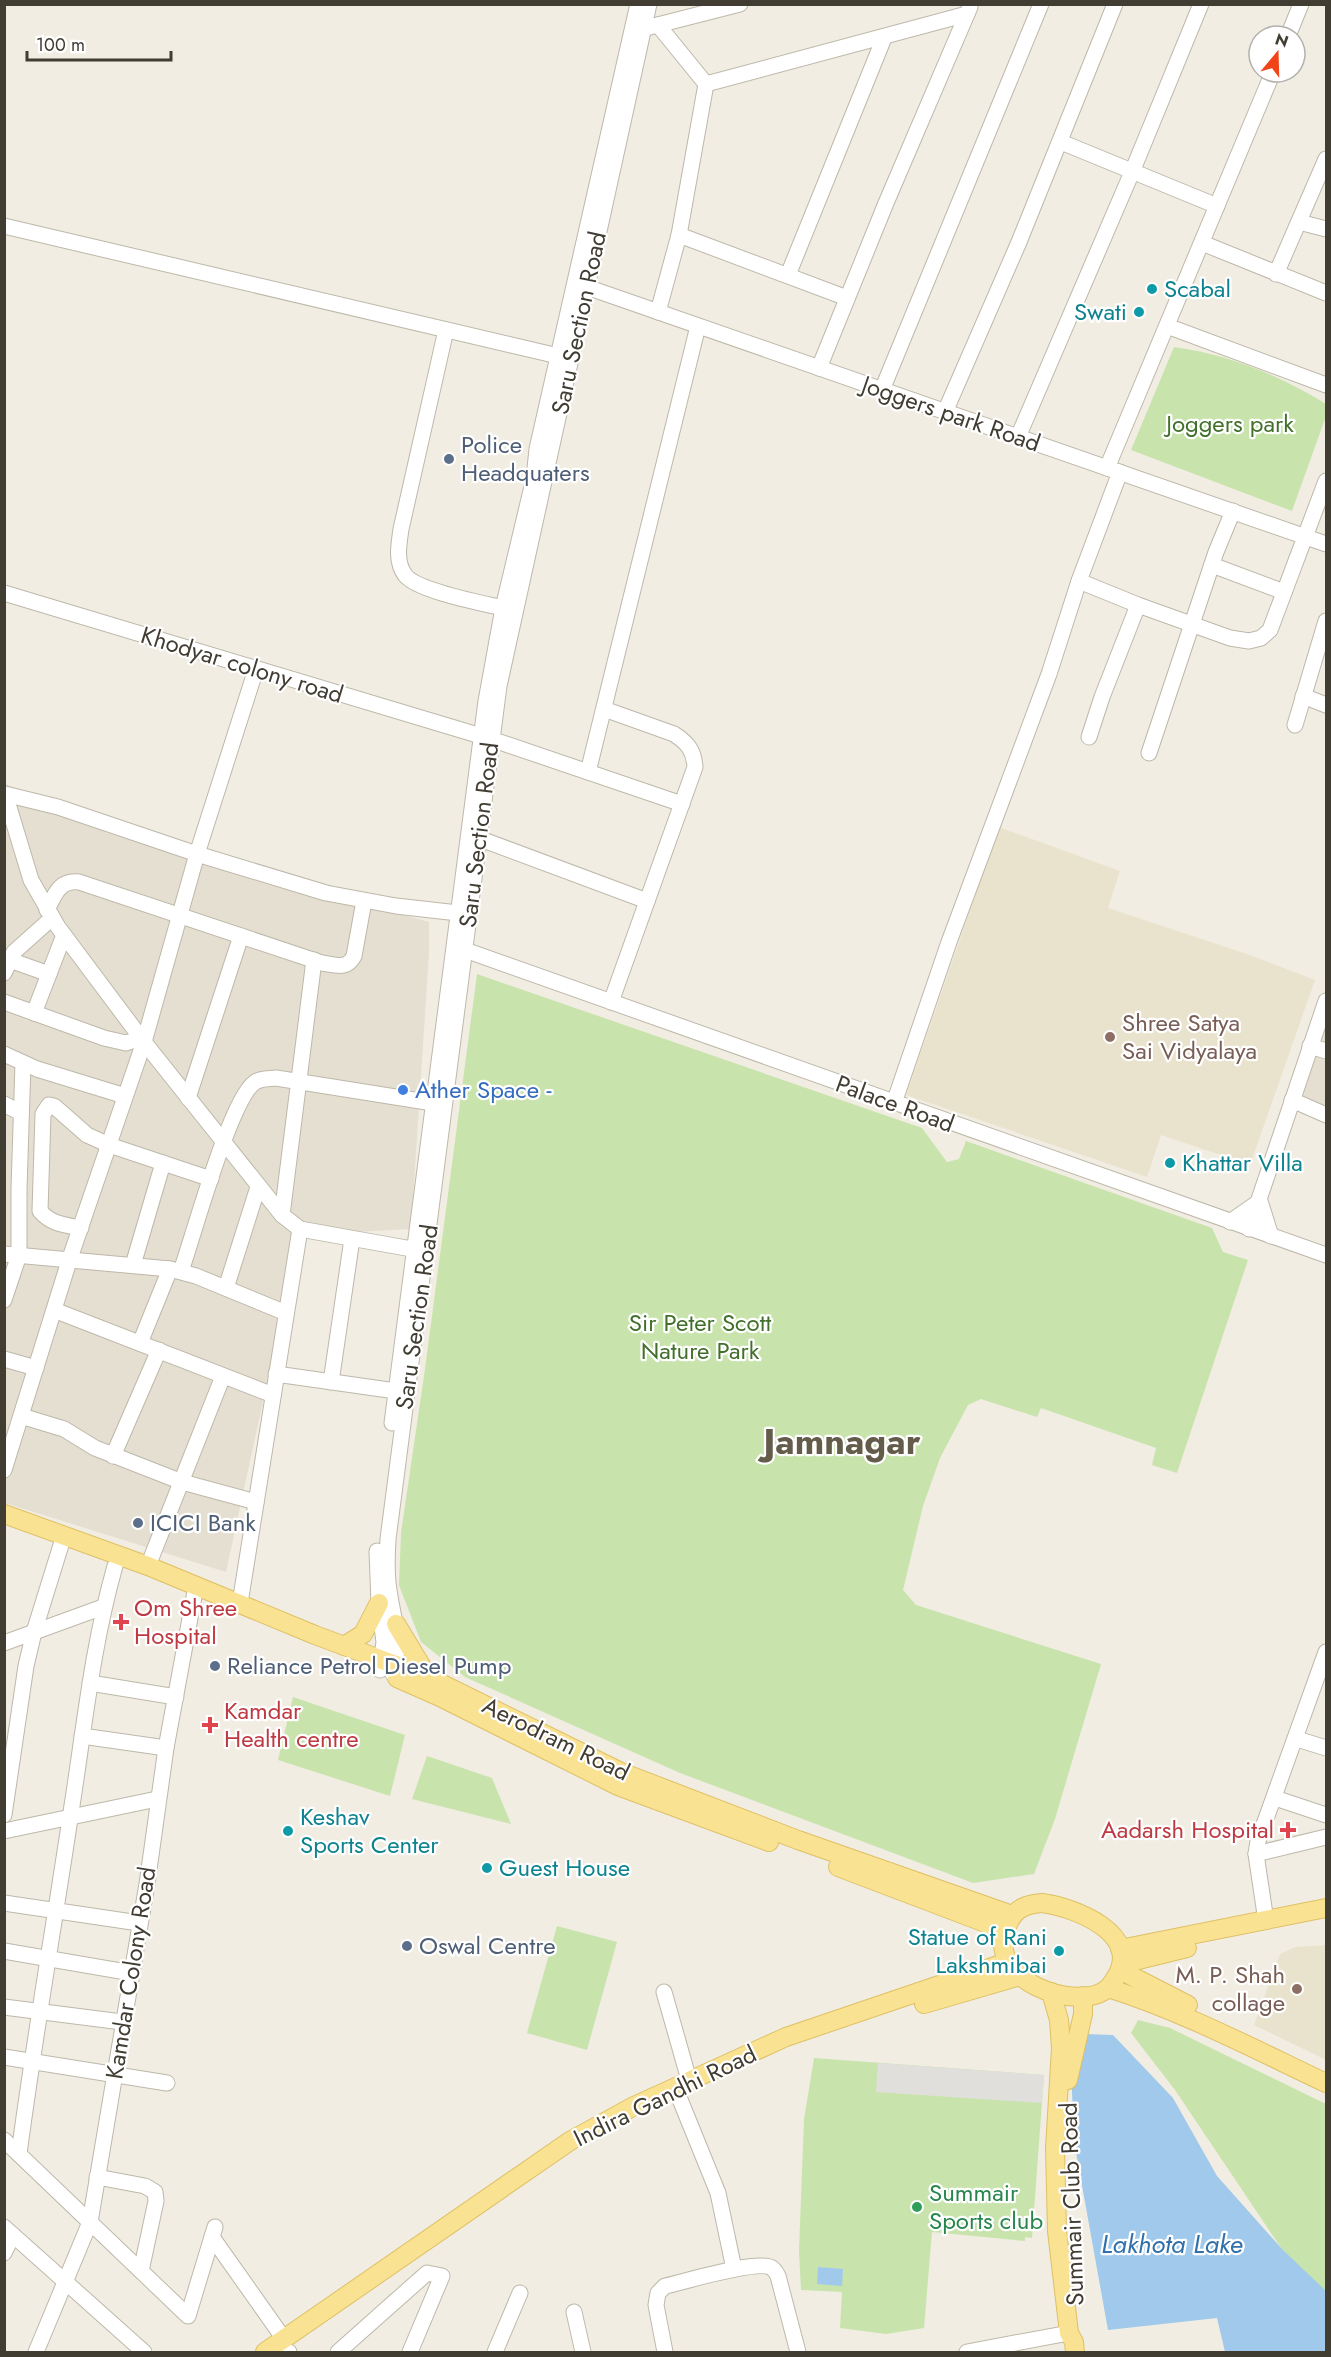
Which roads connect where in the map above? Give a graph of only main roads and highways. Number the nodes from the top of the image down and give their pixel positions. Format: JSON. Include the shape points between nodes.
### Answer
{"nodes":[{"id":1,"x":4,"y":1514,"type":"edge"},
{"id":2,"x":4,"y":1526,"type":"edge"},
{"id":3,"x":195,"y":1591,"type":"junction"},
{"id":4,"x":379,"y":1603,"type":"road end"},
{"id":5,"x":396,"y":1624,"type":"road end"},
{"id":6,"x":344,"y":1646,"type":"junction"},
{"id":7,"x":387,"y":1668,"type":"junction"},
{"id":8,"x":428,"y":1677,"type":"junction"},
{"id":9,"x":1326,"y":1908,"type":"edge"},
{"id":10,"x":1326,"y":1918,"type":"edge"},
{"id":11,"x":1008,"y":1923,"type":"junction"},
{"id":12,"x":1121,"y":1961,"type":"junction"},
{"id":13,"x":1007,"y":1962,"type":"junction"},
{"id":14,"x":1020,"y":1977,"type":"junction"},
{"id":15,"x":1108,"y":1988,"type":"junction"},
{"id":16,"x":1051,"y":1992,"type":"junction"},
{"id":17,"x":1083,"y":1996,"type":"junction"},
{"id":18,"x":1326,"y":2072,"type":"edge"},
{"id":19,"x":1326,"y":2083,"type":"edge"},
{"id":20,"x":1073,"y":2342,"type":"edge"},
{"id":21,"x":287,"y":2349,"type":"edge"},
{"id":22,"x":265,"y":2352,"type":"edge"}],
"edges":[{"from":1,"to":3,"type":"main road","name":"Aerodram Road","via":[[148,1566]]},
{"from":2,"to":3,"type":"main road","name":"Aerodram Road"},
{"from":3,"to":6,"type":"main road","name":"Aerodram Road","via":[[240,1603]]},
{"from":3,"to":7,"type":"main road","name":"Aerodram Road"},
{"from":4,"to":6,"type":"main road","via":[[363,1634]]},
{"from":5,"to":8,"type":"main road"},
{"from":6,"to":7,"type":"main road","name":"Aerodram Road"},
{"from":7,"to":8,"type":"main road","name":"Aerodram Road"},
{"from":7,"to":11,"type":"main road","name":"Aerodram Road","via":[[618,1786]]},
{"from":8,"to":11,"type":"main road","name":"Aerodram Road","via":[[621,1772]]},
{"from":9,"to":12,"type":"main road"},
{"from":10,"to":12,"type":"main road"},
{"from":11,"to":12,"type":"main road","via":[[1023,1906],[1042,1903],[1077,1911],[1106,1928]]},
{"from":11,"to":13,"type":"main road","via":[[1003,1951]]},
{"from":12,"to":15,"type":"main road"},
{"from":12,"to":18,"type":"main road","via":[[1143,1983]]},
{"from":13,"to":14,"type":"main road"},
{"from":13,"to":21,"type":"main road","name":"Indira Gandhi Road","via":[[786,2037],[634,2106],[570,2141]]},
{"from":14,"to":16,"type":"main road"},
{"from":14,"to":21,"type":"main road","name":"Indira Gandhi Road","via":[[822,2036],[679,2097],[579,2149]]},
{"from":15,"to":17,"type":"main road"},
{"from":15,"to":19,"type":"main road","via":[[1188,2017]]},
{"from":16,"to":17,"type":"main road"},
{"from":16,"to":20,"type":"main road","name":"Summair Club Road","via":[[1061,2048],[1055,2160],[1058,2231]]},
{"from":17,"to":20,"type":"main road","name":"Summair Club Road","via":[[1083,2014],[1068,2084],[1065,2153],[1078,2332]]},
{"from":21,"to":22,"type":"main road","name":"Indira Gandhi Road"}]}
